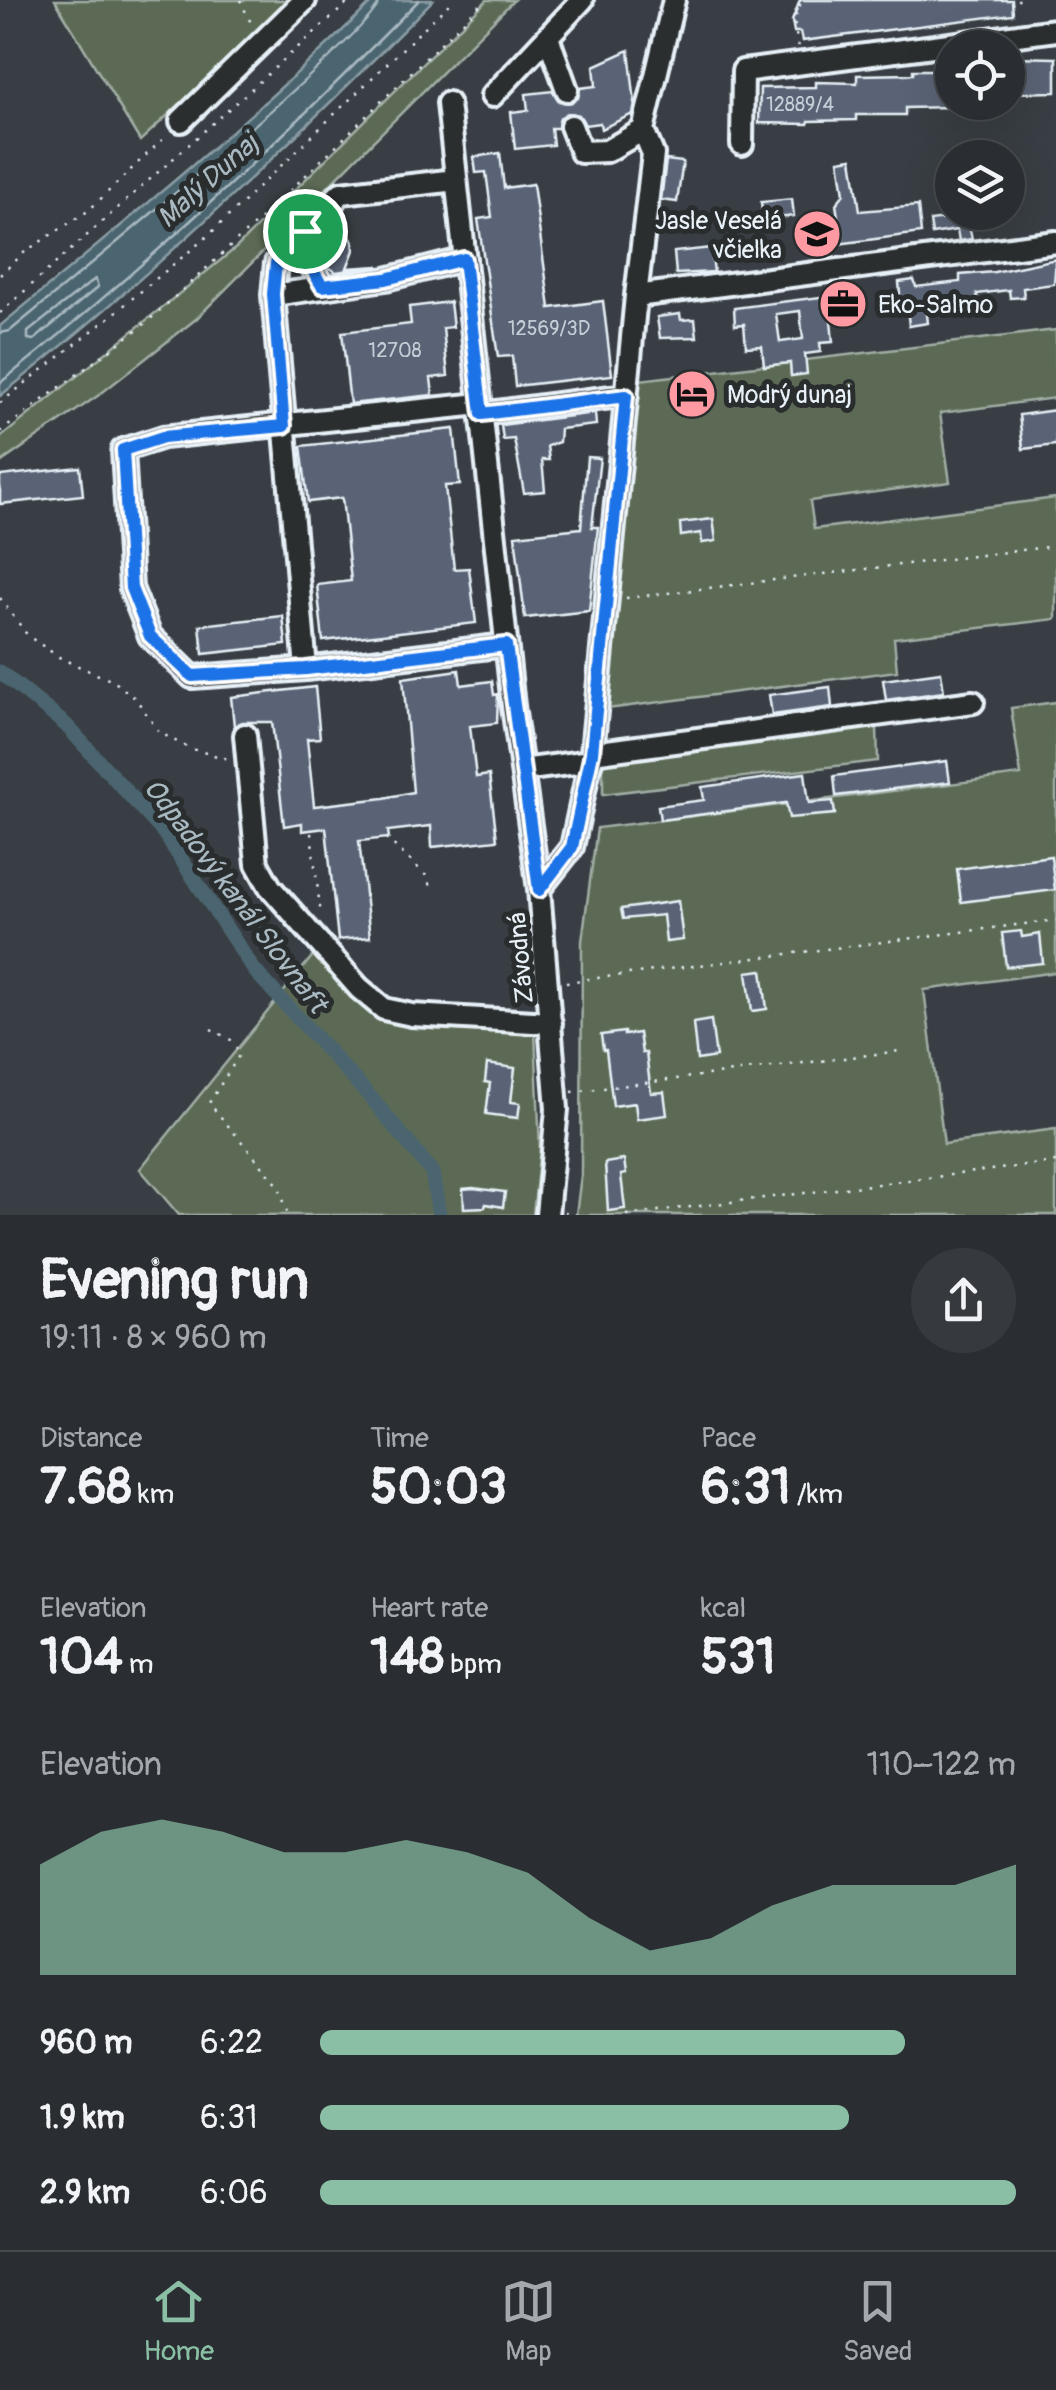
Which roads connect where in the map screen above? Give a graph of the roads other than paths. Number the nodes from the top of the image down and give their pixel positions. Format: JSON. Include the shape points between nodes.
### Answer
{"nodes":[{"id":1,"x":305,"y":0,"type":"edge"},
{"id":2,"x":582,"y":0,"type":"edge"},
{"id":3,"x":674,"y":0,"type":"edge"},
{"id":4,"x":1056,"y":30,"type":"edge"},
{"id":5,"x":548,"y":36,"type":"junction"},
{"id":6,"x":567,"y":90,"type":"dead end"},
{"id":7,"x":492,"y":96,"type":"dead end"},
{"id":8,"x":448,"y":103,"type":"dead end"},
{"id":9,"x":182,"y":121,"type":"road end"},
{"id":10,"x":571,"y":126,"type":"dead end"},
{"id":11,"x":643,"y":130,"type":"junction"},
{"id":12,"x":742,"y":144,"type":"dead end"},
{"id":13,"x":456,"y":180,"type":"junction"},
{"id":14,"x":305,"y":231,"type":"junction"},
{"id":15,"x":1056,"y":242,"type":"edge"},
{"id":16,"x":464,"y":259,"type":"junction"},
{"id":17,"x":322,"y":286,"type":"junction"},
{"id":18,"x":273,"y":294,"type":"junction"},
{"id":19,"x":636,"y":296,"type":"junction"},
{"id":20,"x":626,"y":396,"type":"junction"},
{"id":21,"x":481,"y":409,"type":"junction"},
{"id":22,"x":284,"y":426,"type":"junction"},
{"id":23,"x":506,"y":645,"type":"junction"},
{"id":24,"x":306,"y":669,"type":"junction"},
{"id":25,"x":973,"y":702,"type":"dead end"},
{"id":26,"x":245,"y":735,"type":"dead end"},
{"id":27,"x":592,"y":757,"type":"junction"},
{"id":28,"x":522,"y":770,"type":"junction"},
{"id":29,"x":539,"y":890,"type":"junction"},
{"id":30,"x":551,"y":1023,"type":"junction"},
{"id":31,"x":547,"y":1215,"type":"edge"}],
"edges":[{"from":1,"to":9,"type":"street"},
{"from":2,"to":5,"type":"street"},
{"from":3,"to":11,"type":"street"},
{"from":4,"to":12,"type":"street","via":[[743,71]]},
{"from":5,"to":6,"type":"street"},
{"from":5,"to":7,"type":"street"},
{"from":8,"to":13,"type":"street"},
{"from":10,"to":11,"type":"street","via":[[580,152],[607,152]]},
{"from":11,"to":19,"type":"street","name":"Závodná","via":[[653,154]]},
{"from":13,"to":14,"type":"street","via":[[340,193]]},
{"from":13,"to":16,"type":"street"},
{"from":14,"to":17,"type":"street","via":[[301,250]]},
{"from":14,"to":18,"type":"street","via":[[276,263]]},
{"from":15,"to":19,"type":"street"},
{"from":16,"to":17,"type":"street","via":[[386,279]]},
{"from":16,"to":21,"type":"street"},
{"from":17,"to":18,"type":"street"},
{"from":18,"to":22,"type":"street"},
{"from":19,"to":20,"type":"street","name":"Závodná"},
{"from":20,"to":21,"type":"street"},
{"from":20,"to":27,"type":"street","name":"Závodná"},
{"from":21,"to":22,"type":"street"},
{"from":21,"to":23,"type":"street"},
{"from":22,"to":24,"type":"street"},
{"from":22,"to":24,"type":"street","via":[[163,437],[123,450],[131,588],[150,636],[192,676]]},
{"from":23,"to":24,"type":"street"},
{"from":23,"to":28,"type":"street"},
{"from":25,"to":27,"type":"street"},
{"from":26,"to":30,"type":"street","via":[[257,864],[359,988],[384,1008],[437,1018]]},
{"from":27,"to":28,"type":"street"},
{"from":27,"to":29,"type":"street","name":"Závodná","via":[[572,847]]},
{"from":28,"to":29,"type":"street"},
{"from":29,"to":30,"type":"street","name":"Závodná"},
{"from":30,"to":31,"type":"street","name":"Závodná","via":[[556,1094]]}]}
